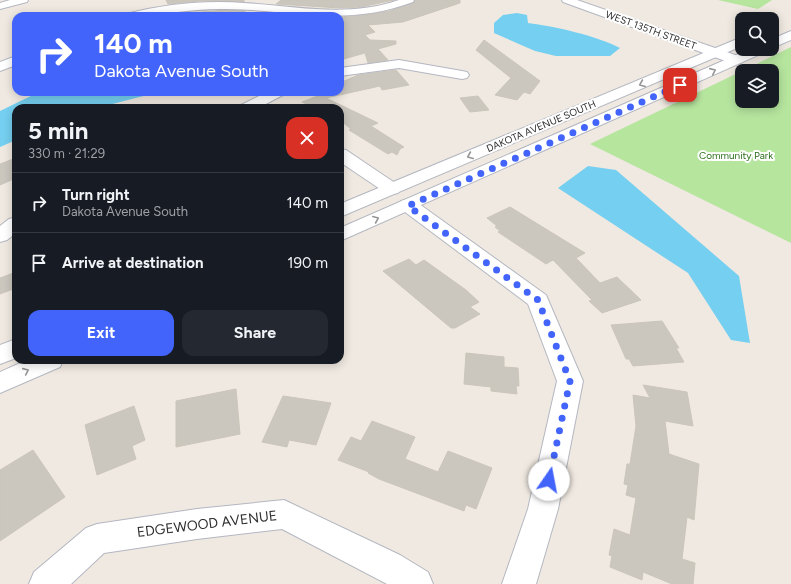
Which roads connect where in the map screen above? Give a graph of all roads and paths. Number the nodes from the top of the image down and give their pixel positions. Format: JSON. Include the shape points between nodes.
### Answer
{"nodes":[{"id":1,"x":24,"y":0,"type":"edge"},
{"id":2,"x":408,"y":0,"type":"edge"},
{"id":3,"x":567,"y":0,"type":"edge"},
{"id":4,"x":0,"y":6,"type":"edge"},
{"id":5,"x":150,"y":12,"type":"edge"},
{"id":6,"x":791,"y":35,"type":"edge"},
{"id":7,"x":779,"y":41,"type":"edge"},
{"id":8,"x":735,"y":44,"type":"edge"},
{"id":9,"x":714,"y":53,"type":"junction"},
{"id":10,"x":745,"y":56,"type":"edge"},
{"id":11,"x":0,"y":58,"type":"edge"},
{"id":12,"x":12,"y":60,"type":"edge"},
{"id":13,"x":736,"y":60,"type":"junction"},
{"id":14,"x":12,"y":61,"type":"edge"},
{"id":15,"x":0,"y":67,"type":"edge"},
{"id":16,"x":344,"y":71,"type":"edge"},
{"id":17,"x":462,"y":75,"type":"dead end"},
{"id":18,"x":271,"y":96,"type":"edge"},
{"id":19,"x":257,"y":104,"type":"edge"},
{"id":20,"x":344,"y":157,"type":"edge"},
{"id":21,"x":400,"y":197,"type":"junction"},
{"id":22,"x":344,"y":210,"type":"edge"},
{"id":23,"x":12,"y":226,"type":"edge"},
{"id":24,"x":344,"y":232,"type":"edge"},
{"id":25,"x":0,"y":236,"type":"edge"},
{"id":26,"x":12,"y":350,"type":"edge"},
{"id":27,"x":0,"y":354,"type":"edge"},
{"id":28,"x":42,"y":364,"type":"edge"},
{"id":29,"x":0,"y":383,"type":"edge"},
{"id":30,"x":46,"y":584,"type":"edge"},
{"id":31,"x":416,"y":584,"type":"edge"},
{"id":32,"x":519,"y":584,"type":"edge"}],
"edges":[{"from":1,"to":4,"type":"street"},
{"from":2,"to":5,"type":"street","via":[[392,6],[348,12],[217,5]]},
{"from":3,"to":9,"type":"street","name":"WEST 135TH STREET"},
{"from":6,"to":7,"type":"street"},
{"from":8,"to":9,"type":"street","name":"DAKOTA AVENUE SOUTH"},
{"from":9,"to":13,"type":"street","name":"WEST 135TH STREET"},
{"from":9,"to":21,"type":"street","name":"DAKOTA AVENUE SOUTH","one_way":true},
{"from":10,"to":13,"type":"street","name":"DAKOTA AVENUE SOUTH"},
{"from":11,"to":12,"type":"street"},
{"from":21,"to":13,"type":"street","name":"DAKOTA AVENUE SOUTH","one_way":true},
{"from":14,"to":15,"type":"street"},
{"from":16,"to":17,"type":"street","via":[[399,64]]},
{"from":18,"to":19,"type":"street"},
{"from":20,"to":21,"type":"street"},
{"from":21,"to":22,"type":"street","name":"DAKOTA AVENUE SOUTH"},
{"from":24,"to":21,"type":"street","name":"DAKOTA AVENUE SOUTH","one_way":true},
{"from":21,"to":32,"type":"street","via":[[538,300],[570,381],[542,508]]},
{"from":23,"to":25,"type":"street"},
{"from":26,"to":27,"type":"street"},
{"from":29,"to":28,"type":"street","one_way":true},
{"from":30,"to":31,"type":"street","name":"EDGEWOOD AVENUE","via":[[97,539],[284,514],[389,566]]}]}
